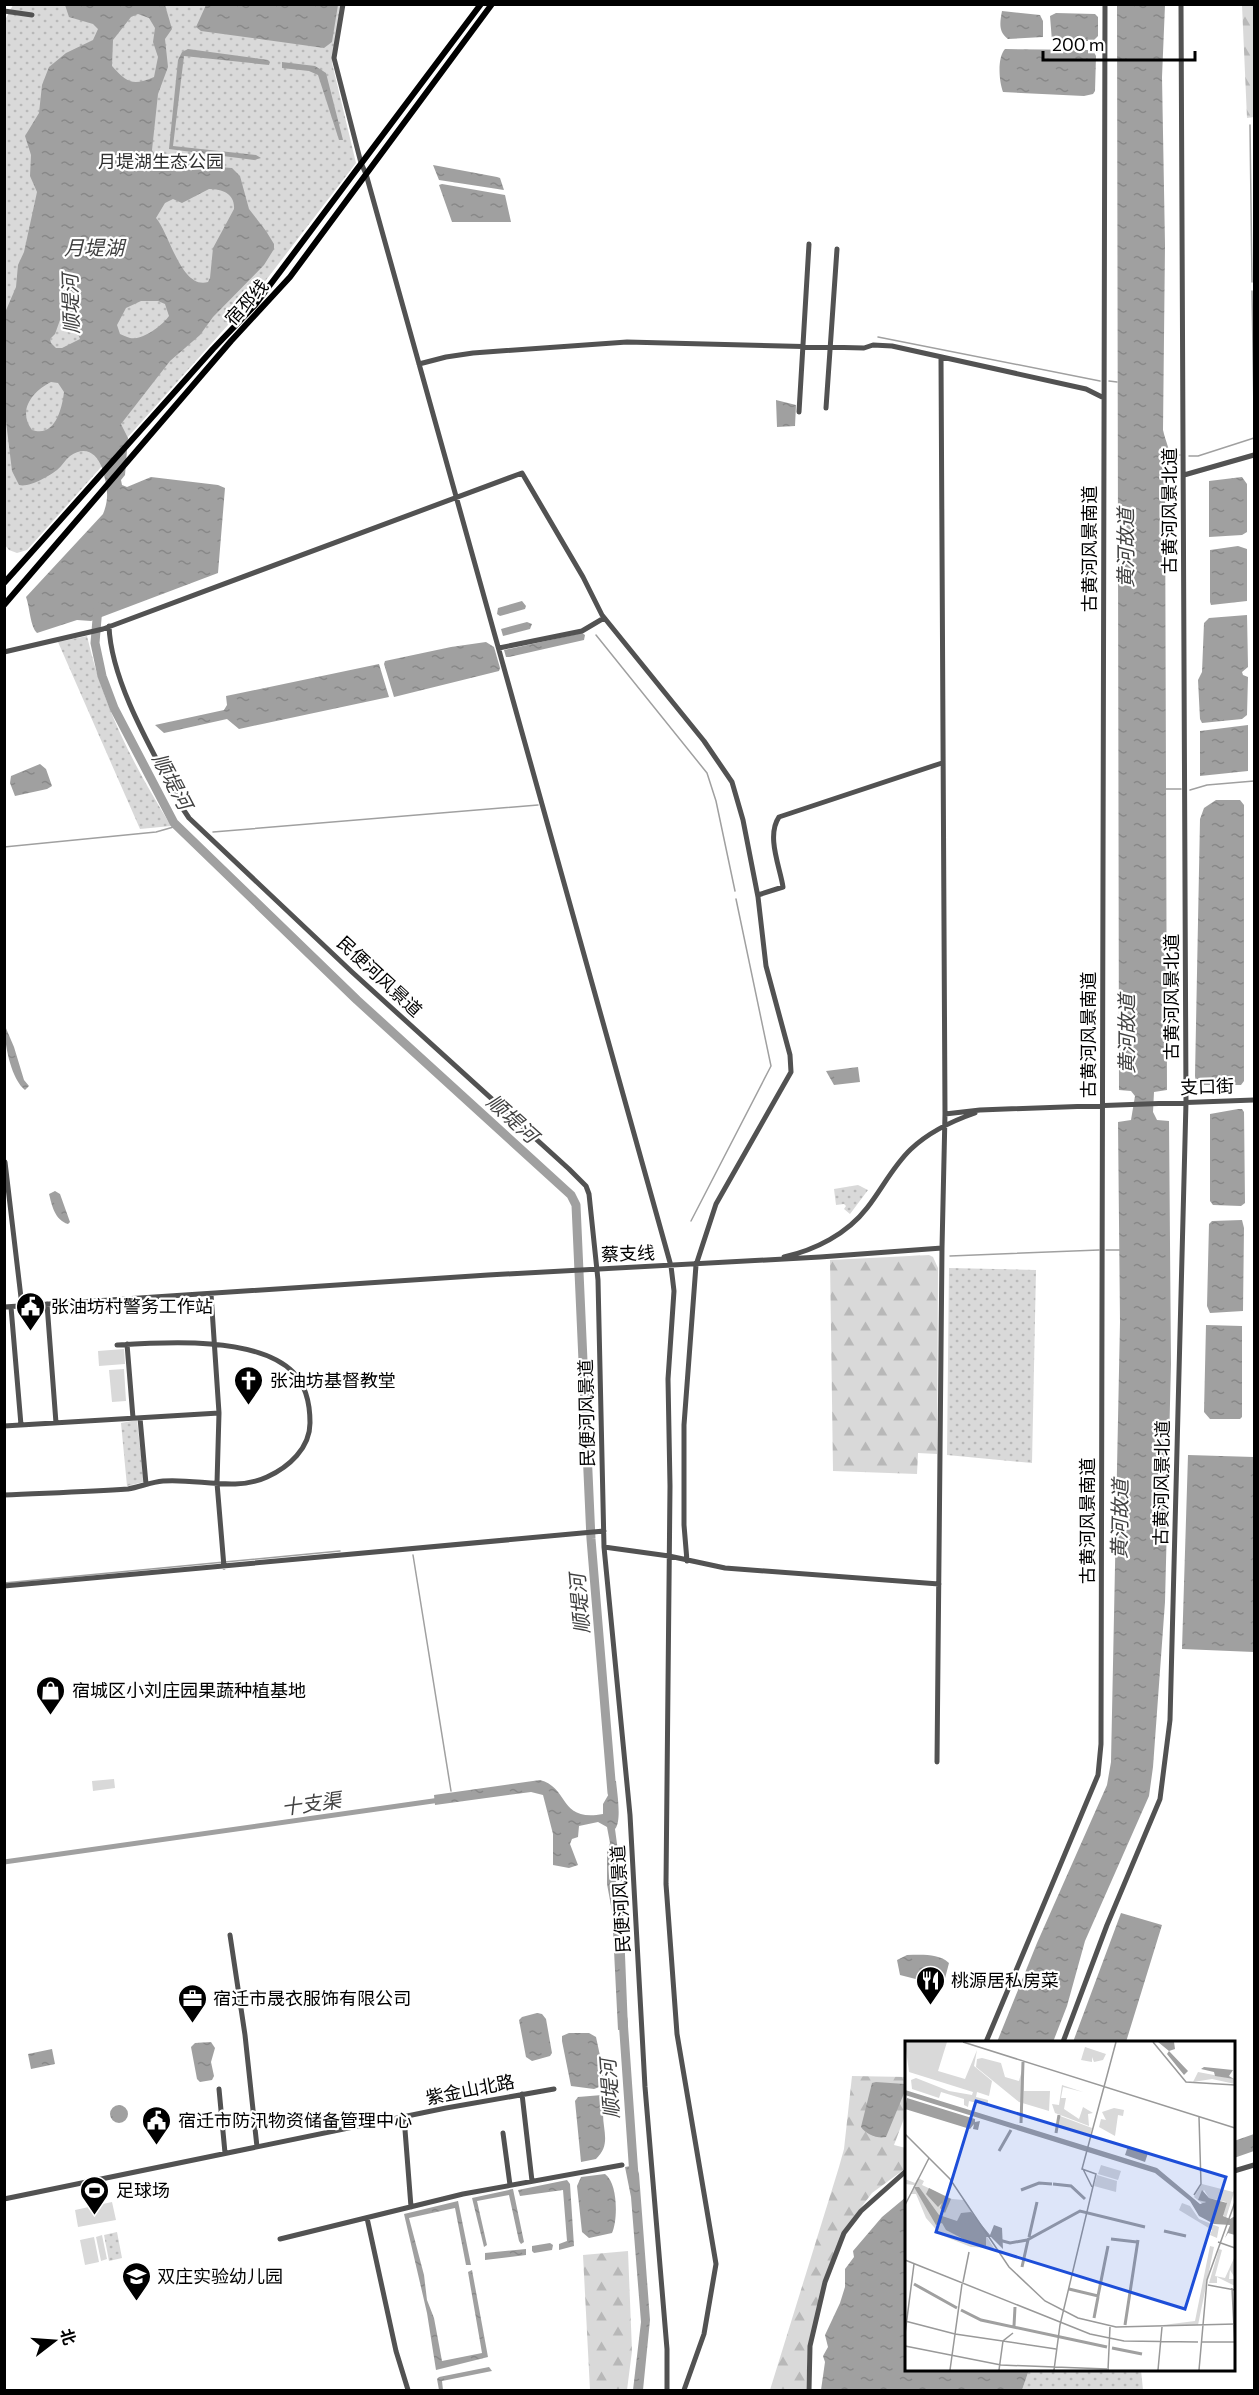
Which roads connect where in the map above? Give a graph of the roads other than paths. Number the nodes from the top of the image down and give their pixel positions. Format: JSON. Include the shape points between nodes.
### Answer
{"nodes":[{"id":1,"x":343,"y":4,"type":"edge"},
{"id":2,"x":481,"y":4,"type":"edge"},
{"id":3,"x":492,"y":4,"type":"edge"},
{"id":4,"x":1105,"y":4,"type":"edge"},
{"id":5,"x":1181,"y":4,"type":"edge"},
{"id":6,"x":5,"y":13,"type":"edge"},
{"id":7,"x":32,"y":15,"type":"dead end"},
{"id":8,"x":361,"y":163,"type":"junction"},
{"id":9,"x":366,"y":174,"type":"junction"},
{"id":10,"x":809,"y":244,"type":"dead end"},
{"id":11,"x":837,"y":249,"type":"dead end"},
{"id":12,"x":803,"y":346,"type":"junction"},
{"id":13,"x":830,"y":347,"type":"junction"},
{"id":14,"x":941,"y":357,"type":"junction"},
{"id":15,"x":419,"y":364,"type":"junction"},
{"id":16,"x":1104,"y":398,"type":"junction"},
{"id":17,"x":826,"y":408,"type":"dead end"},
{"id":18,"x":799,"y":412,"type":"dead end"},
{"id":19,"x":1254,"y":455,"type":"edge"},
{"id":20,"x":1184,"y":475,"type":"junction"},
{"id":21,"x":456,"y":497,"type":"junction"},
{"id":22,"x":4,"y":583,"type":"edge"},
{"id":23,"x":4,"y":605,"type":"edge"},
{"id":24,"x":604,"y":618,"type":"junction"},
{"id":25,"x":106,"y":627,"type":"junction"},
{"id":26,"x":499,"y":648,"type":"junction"},
{"id":27,"x":4,"y":652,"type":"edge"},
{"id":28,"x":942,"y":763,"type":"junction"},
{"id":29,"x":758,"y":895,"type":"junction"},
{"id":30,"x":1254,"y":1100,"type":"edge"},
{"id":31,"x":1186,"y":1102,"type":"junction"},
{"id":32,"x":1103,"y":1105,"type":"junction"},
{"id":33,"x":989,"y":1110,"type":"junction"},
{"id":34,"x":945,"y":1114,"type":"junction"},
{"id":35,"x":945,"y":1126,"type":"junction"},
{"id":36,"x":5,"y":1161,"type":"edge"},
{"id":37,"x":942,"y":1248,"type":"junction"},
{"id":38,"x":770,"y":1260,"type":"junction"},
{"id":39,"x":696,"y":1265,"type":"junction"},
{"id":40,"x":671,"y":1266,"type":"junction"},
{"id":41,"x":597,"y":1269,"type":"junction"},
{"id":42,"x":211,"y":1294,"type":"junction"},
{"id":43,"x":47,"y":1304,"type":"junction"},
{"id":44,"x":22,"y":1306,"type":"junction"},
{"id":45,"x":8,"y":1307,"type":"edge"},
{"id":46,"x":127,"y":1344,"type":"junction"},
{"id":47,"x":117,"y":1345,"type":"dead end"},
{"id":48,"x":216,"y":1345,"type":"junction"},
{"id":49,"x":219,"y":1413,"type":"junction"},
{"id":50,"x":137,"y":1418,"type":"junction"},
{"id":51,"x":56,"y":1423,"type":"junction"},
{"id":52,"x":21,"y":1425,"type":"junction"},
{"id":53,"x":4,"y":1426,"type":"edge"},
{"id":54,"x":218,"y":1483,"type":"junction"},
{"id":55,"x":146,"y":1484,"type":"junction"},
{"id":56,"x":4,"y":1495,"type":"edge"},
{"id":57,"x":601,"y":1532,"type":"junction"},
{"id":58,"x":604,"y":1547,"type":"junction"},
{"id":59,"x":669,"y":1556,"type":"junction"},
{"id":60,"x":687,"y":1561,"type":"junction"},
{"id":61,"x":224,"y":1564,"type":"junction"},
{"id":62,"x":939,"y":1584,"type":"junction"},
{"id":63,"x":4,"y":1586,"type":"edge"},
{"id":64,"x":938,"y":1762,"type":"dead end"},
{"id":65,"x":230,"y":1935,"type":"dead end"},
{"id":66,"x":987,"y":2041,"type":"edge"},
{"id":67,"x":1064,"y":2041,"type":"edge"},
{"id":68,"x":219,"y":2088,"type":"dead end"},
{"id":69,"x":554,"y":2089,"type":"dead end"},
{"id":70,"x":522,"y":2094,"type":"junction"},
{"id":71,"x":404,"y":2117,"type":"junction"},
{"id":72,"x":503,"y":2133,"type":"dead end"},
{"id":73,"x":257,"y":2146,"type":"junction"},
{"id":74,"x":225,"y":2153,"type":"junction"},
{"id":75,"x":621,"y":2165,"type":"dead end"},
{"id":76,"x":1254,"y":2165,"type":"edge"},
{"id":77,"x":1235,"y":2170,"type":"edge"},
{"id":78,"x":905,"y":2172,"type":"edge"},
{"id":79,"x":532,"y":2181,"type":"junction"},
{"id":80,"x":510,"y":2184,"type":"junction"},
{"id":81,"x":4,"y":2199,"type":"edge"},
{"id":82,"x":411,"y":2206,"type":"junction"},
{"id":83,"x":367,"y":2218,"type":"junction"},
{"id":84,"x":280,"y":2239,"type":"dead end"},
{"id":85,"x":408,"y":2391,"type":"edge"},
{"id":86,"x":667,"y":2391,"type":"edge"},
{"id":87,"x":684,"y":2391,"type":"edge"},
{"id":88,"x":809,"y":2391,"type":"edge"}],
"edges":[{"from":1,"to":8,"type":"street","via":[[334,58]]},
{"from":2,"to":8,"type":"main road","name":"宿邳线"},
{"from":3,"to":9,"type":"main road","name":"宿邳线"},
{"from":4,"to":16,"type":"street","name":"古黄河风景南道"},
{"from":5,"to":20,"type":"street","name":"古黄河风景北道"},
{"from":6,"to":7,"type":"street"},
{"from":8,"to":9,"type":"street"},
{"from":8,"to":22,"type":"main road","name":"宿邳线","via":[[255,305]]},
{"from":9,"to":15,"type":"street"},
{"from":9,"to":23,"type":"main road","name":"宿邳线","via":[[290,277]]},
{"from":10,"to":12,"type":"street"},
{"from":11,"to":13,"type":"street"},
{"from":12,"to":13,"type":"street"},
{"from":12,"to":15,"type":"street","via":[[627,342],[473,353]]},
{"from":12,"to":18,"type":"street"},
{"from":13,"to":14,"type":"street","via":[[892,346]]},
{"from":13,"to":17,"type":"street"},
{"from":14,"to":16,"type":"street","via":[[1086,389]]},
{"from":14,"to":28,"type":"street"},
{"from":15,"to":21,"type":"street"},
{"from":16,"to":32,"type":"street","name":"古黄河风景南道"},
{"from":19,"to":20,"type":"street"},
{"from":20,"to":31,"type":"street","name":"古黄河风景北道"},
{"from":21,"to":24,"type":"street","via":[[522,473]]},
{"from":21,"to":25,"type":"street"},
{"from":21,"to":26,"type":"street"},
{"from":24,"to":26,"type":"street","via":[[582,631]]},
{"from":24,"to":29,"type":"street","via":[[704,741],[732,782]]},
{"from":25,"to":27,"type":"street"},
{"from":25,"to":41,"type":"street","name":"民便河风景道","via":[[123,691],[189,818],[586,1186]]},
{"from":26,"to":40,"type":"street"},
{"from":28,"to":29,"type":"street","via":[[778,817],[774,828],[783,887]]},
{"from":28,"to":34,"type":"street"},
{"from":29,"to":39,"type":"street","via":[[766,966],[791,1072],[716,1204]]},
{"from":30,"to":31,"type":"street","name":"支口街"},
{"from":31,"to":32,"type":"street","name":"支口街"},
{"from":31,"to":67,"type":"street","name":"古黄河风景北道","via":[[1170,1720],[1160,1799]]},
{"from":32,"to":33,"type":"street"},
{"from":32,"to":66,"type":"street","name":"古黄河风景南道","via":[[1098,1774]]},
{"from":33,"to":34,"type":"street"},
{"from":33,"to":35,"type":"street"},
{"from":34,"to":35,"type":"street"},
{"from":35,"to":37,"type":"street"},
{"from":35,"to":38,"type":"street","via":[[911,1149],[865,1210],[847,1227],[813,1247]]},
{"from":36,"to":44,"type":"street"},
{"from":37,"to":38,"type":"street","name":"蔡支线"},
{"from":37,"to":62,"type":"street"},
{"from":38,"to":39,"type":"street","name":"蔡支线"},
{"from":39,"to":40,"type":"street","name":"蔡支线"},
{"from":39,"to":60,"type":"street","via":[[684,1425]]},
{"from":40,"to":41,"type":"street","name":"蔡支线"},
{"from":40,"to":59,"type":"street","via":[[674,1291],[668,1379]]},
{"from":41,"to":42,"type":"street","name":"蔡支线"},
{"from":41,"to":57,"type":"street","name":"民便河风景道"},
{"from":42,"to":43,"type":"street","name":"蔡支线"},
{"from":42,"to":48,"type":"street"},
{"from":43,"to":44,"type":"street","name":"蔡支线"},
{"from":43,"to":51,"type":"street"},
{"from":44,"to":45,"type":"street","name":"蔡支线"},
{"from":45,"to":52,"type":"street"},
{"from":46,"to":47,"type":"street"},
{"from":46,"to":48,"type":"street"},
{"from":46,"to":50,"type":"street"},
{"from":48,"to":49,"type":"street"},
{"from":48,"to":54,"type":"street","via":[[278,1360],[300,1382],[310,1414],[308,1439],[290,1463],[258,1481]]},
{"from":49,"to":50,"type":"street"},
{"from":49,"to":54,"type":"street"},
{"from":50,"to":51,"type":"street"},
{"from":50,"to":55,"type":"street"},
{"from":51,"to":52,"type":"street"},
{"from":52,"to":53,"type":"street"},
{"from":54,"to":55,"type":"street","via":[[165,1480]]},
{"from":54,"to":61,"type":"street"},
{"from":55,"to":56,"type":"street"},
{"from":57,"to":58,"type":"street","name":"民便河风景道"},
{"from":57,"to":61,"type":"street"},
{"from":58,"to":59,"type":"street"},
{"from":58,"to":86,"type":"street","name":"民便河风景道","via":[[630,1815]]},
{"from":59,"to":60,"type":"street"},
{"from":59,"to":87,"type":"street","via":[[666,1884],[677,2034],[716,2264],[704,2334]]},
{"from":60,"to":62,"type":"street","via":[[725,1568]]},
{"from":61,"to":63,"type":"street"},
{"from":62,"to":64,"type":"street"},
{"from":65,"to":73,"type":"street"},
{"from":68,"to":74,"type":"street"},
{"from":69,"to":70,"type":"street","name":"紫金山北路"},
{"from":70,"to":71,"type":"street","name":"紫金山北路"},
{"from":70,"to":79,"type":"street"},
{"from":71,"to":73,"type":"street","name":"紫金山北路"},
{"from":71,"to":82,"type":"street"},
{"from":72,"to":80,"type":"street"},
{"from":73,"to":74,"type":"street","name":"紫金山北路"},
{"from":74,"to":81,"type":"street","name":"紫金山北路"},
{"from":75,"to":79,"type":"street"},
{"from":76,"to":77,"type":"street"},
{"from":78,"to":88,"type":"street","via":[[861,2211],[844,2234],[825,2282],[810,2346]]},
{"from":79,"to":80,"type":"street"},
{"from":80,"to":82,"type":"street"},
{"from":82,"to":83,"type":"street"},
{"from":83,"to":84,"type":"street"},
{"from":83,"to":85,"type":"street"}]}
